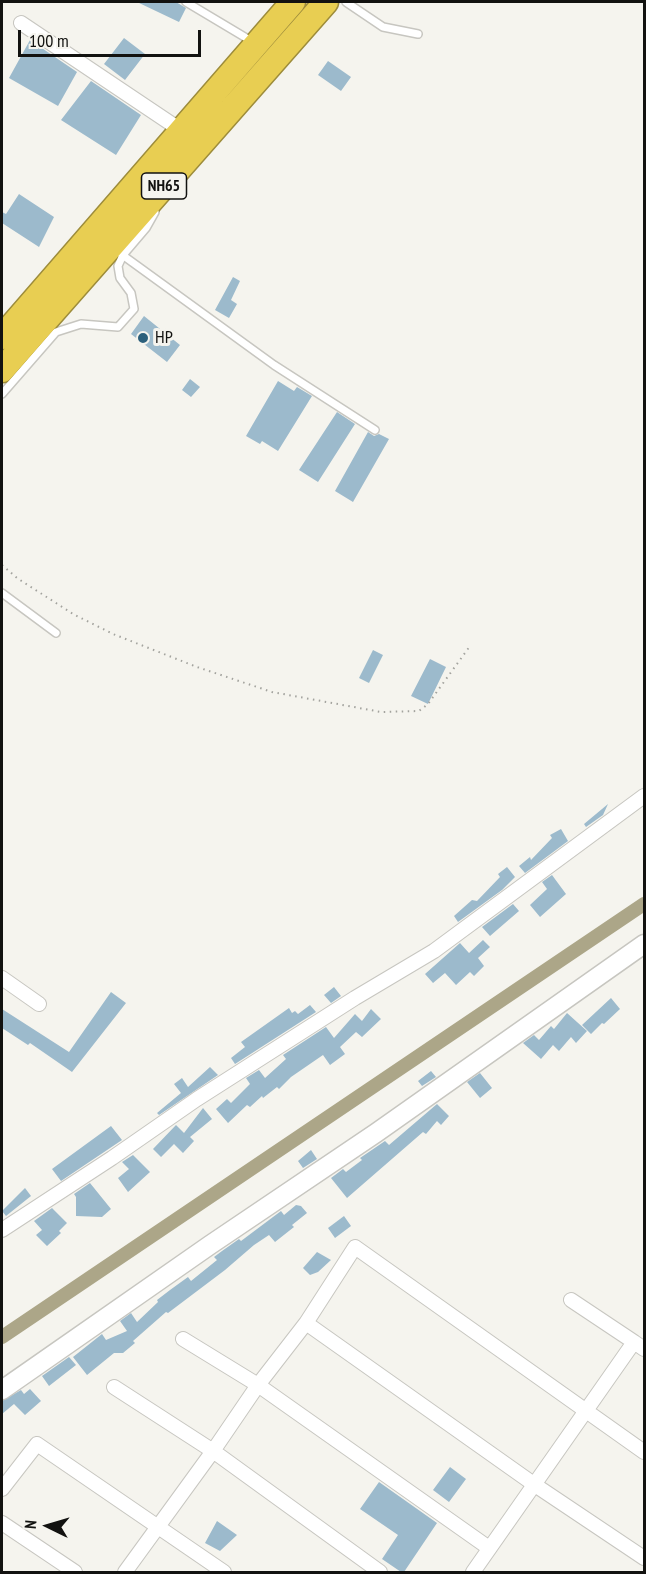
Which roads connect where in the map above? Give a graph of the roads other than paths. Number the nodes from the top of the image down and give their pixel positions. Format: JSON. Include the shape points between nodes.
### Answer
{"nodes":[{"id":1,"x":186,"y":2,"type":"edge"},
{"id":2,"x":293,"y":2,"type":"edge"},
{"id":3,"x":326,"y":2,"type":"edge"},
{"id":4,"x":346,"y":2,"type":"edge"},
{"id":5,"x":21,"y":23,"type":"dead end"},
{"id":6,"x":418,"y":34,"type":"dead end"},
{"id":7,"x":256,"y":44,"type":"junction"},
{"id":8,"x":182,"y":131,"type":"junction"},
{"id":9,"x":117,"y":251,"type":"junction"},
{"id":10,"x":2,"y":337,"type":"edge"},
{"id":11,"x":2,"y":370,"type":"edge"},
{"id":12,"x":2,"y":394,"type":"edge"},
{"id":13,"x":375,"y":430,"type":"dead end"},
{"id":14,"x":2,"y":594,"type":"edge"},
{"id":15,"x":56,"y":633,"type":"dead end"},
{"id":16,"x":645,"y":796,"type":"edge"},
{"id":17,"x":645,"y":944,"type":"edge"},
{"id":18,"x":2,"y":978,"type":"edge"},
{"id":19,"x":39,"y":1004,"type":"dead end"},
{"id":20,"x":2,"y":1230,"type":"edge"},
{"id":21,"x":571,"y":1300,"type":"dead end"},
{"id":22,"x":306,"y":1323,"type":"junction"},
{"id":23,"x":183,"y":1339,"type":"dead end"},
{"id":24,"x":639,"y":1346,"type":"edge"},
{"id":25,"x":258,"y":1385,"type":"junction"},
{"id":26,"x":114,"y":1387,"type":"dead end"},
{"id":27,"x":2,"y":1390,"type":"edge"},
{"id":28,"x":586,"y":1412,"type":"junction"},
{"id":29,"x":213,"y":1451,"type":"junction"},
{"id":30,"x":645,"y":1452,"type":"edge"},
{"id":31,"x":535,"y":1485,"type":"junction"},
{"id":32,"x":2,"y":1489,"type":"edge"},
{"id":33,"x":2,"y":1523,"type":"edge"},
{"id":34,"x":158,"y":1527,"type":"junction"},
{"id":35,"x":489,"y":1548,"type":"junction"},
{"id":36,"x":645,"y":1558,"type":"edge"},
{"id":37,"x":75,"y":1572,"type":"edge"},
{"id":38,"x":125,"y":1572,"type":"edge"},
{"id":39,"x":224,"y":1572,"type":"edge"},
{"id":40,"x":380,"y":1572,"type":"edge"},
{"id":41,"x":473,"y":1572,"type":"edge"}],
"edges":[{"from":1,"to":7,"type":"lane"},
{"from":2,"to":7,"type":"highway","number":"NH65"},
{"from":3,"to":9,"type":"highway","number":"NH65","via":[[178,170]]},
{"from":4,"to":6,"type":"lane","via":[[383,27]]},
{"from":5,"to":8,"type":"street"},
{"from":7,"to":8,"type":"highway","number":"NH65"},
{"from":8,"to":10,"type":"highway","number":"NH65"},
{"from":9,"to":11,"type":"highway","number":"NH65"},
{"from":9,"to":12,"type":"lane","via":[[120,278],[131,293],[134,309],[118,327],[81,324],[56,332]]},
{"from":9,"to":13,"type":"lane","via":[[274,364]]},
{"from":14,"to":15,"type":"lane"},
{"from":16,"to":20,"type":"street","via":[[434,951],[197,1099]]},
{"from":17,"to":27,"type":"street"},
{"from":18,"to":19,"type":"street"},
{"from":21,"to":24,"type":"street"},
{"from":22,"to":25,"type":"street"},
{"from":22,"to":28,"type":"street","via":[[355,1247]]},
{"from":22,"to":31,"type":"street"},
{"from":23,"to":25,"type":"street"},
{"from":24,"to":28,"type":"street"},
{"from":25,"to":29,"type":"street"},
{"from":25,"to":35,"type":"street"},
{"from":26,"to":29,"type":"street"},
{"from":28,"to":30,"type":"street"},
{"from":28,"to":31,"type":"street"},
{"from":29,"to":34,"type":"street"},
{"from":29,"to":40,"type":"street"},
{"from":31,"to":35,"type":"street"},
{"from":31,"to":36,"type":"street"},
{"from":32,"to":34,"type":"street","via":[[37,1444]]},
{"from":33,"to":37,"type":"street"},
{"from":34,"to":38,"type":"street"},
{"from":34,"to":39,"type":"street"},
{"from":35,"to":41,"type":"street"}]}
